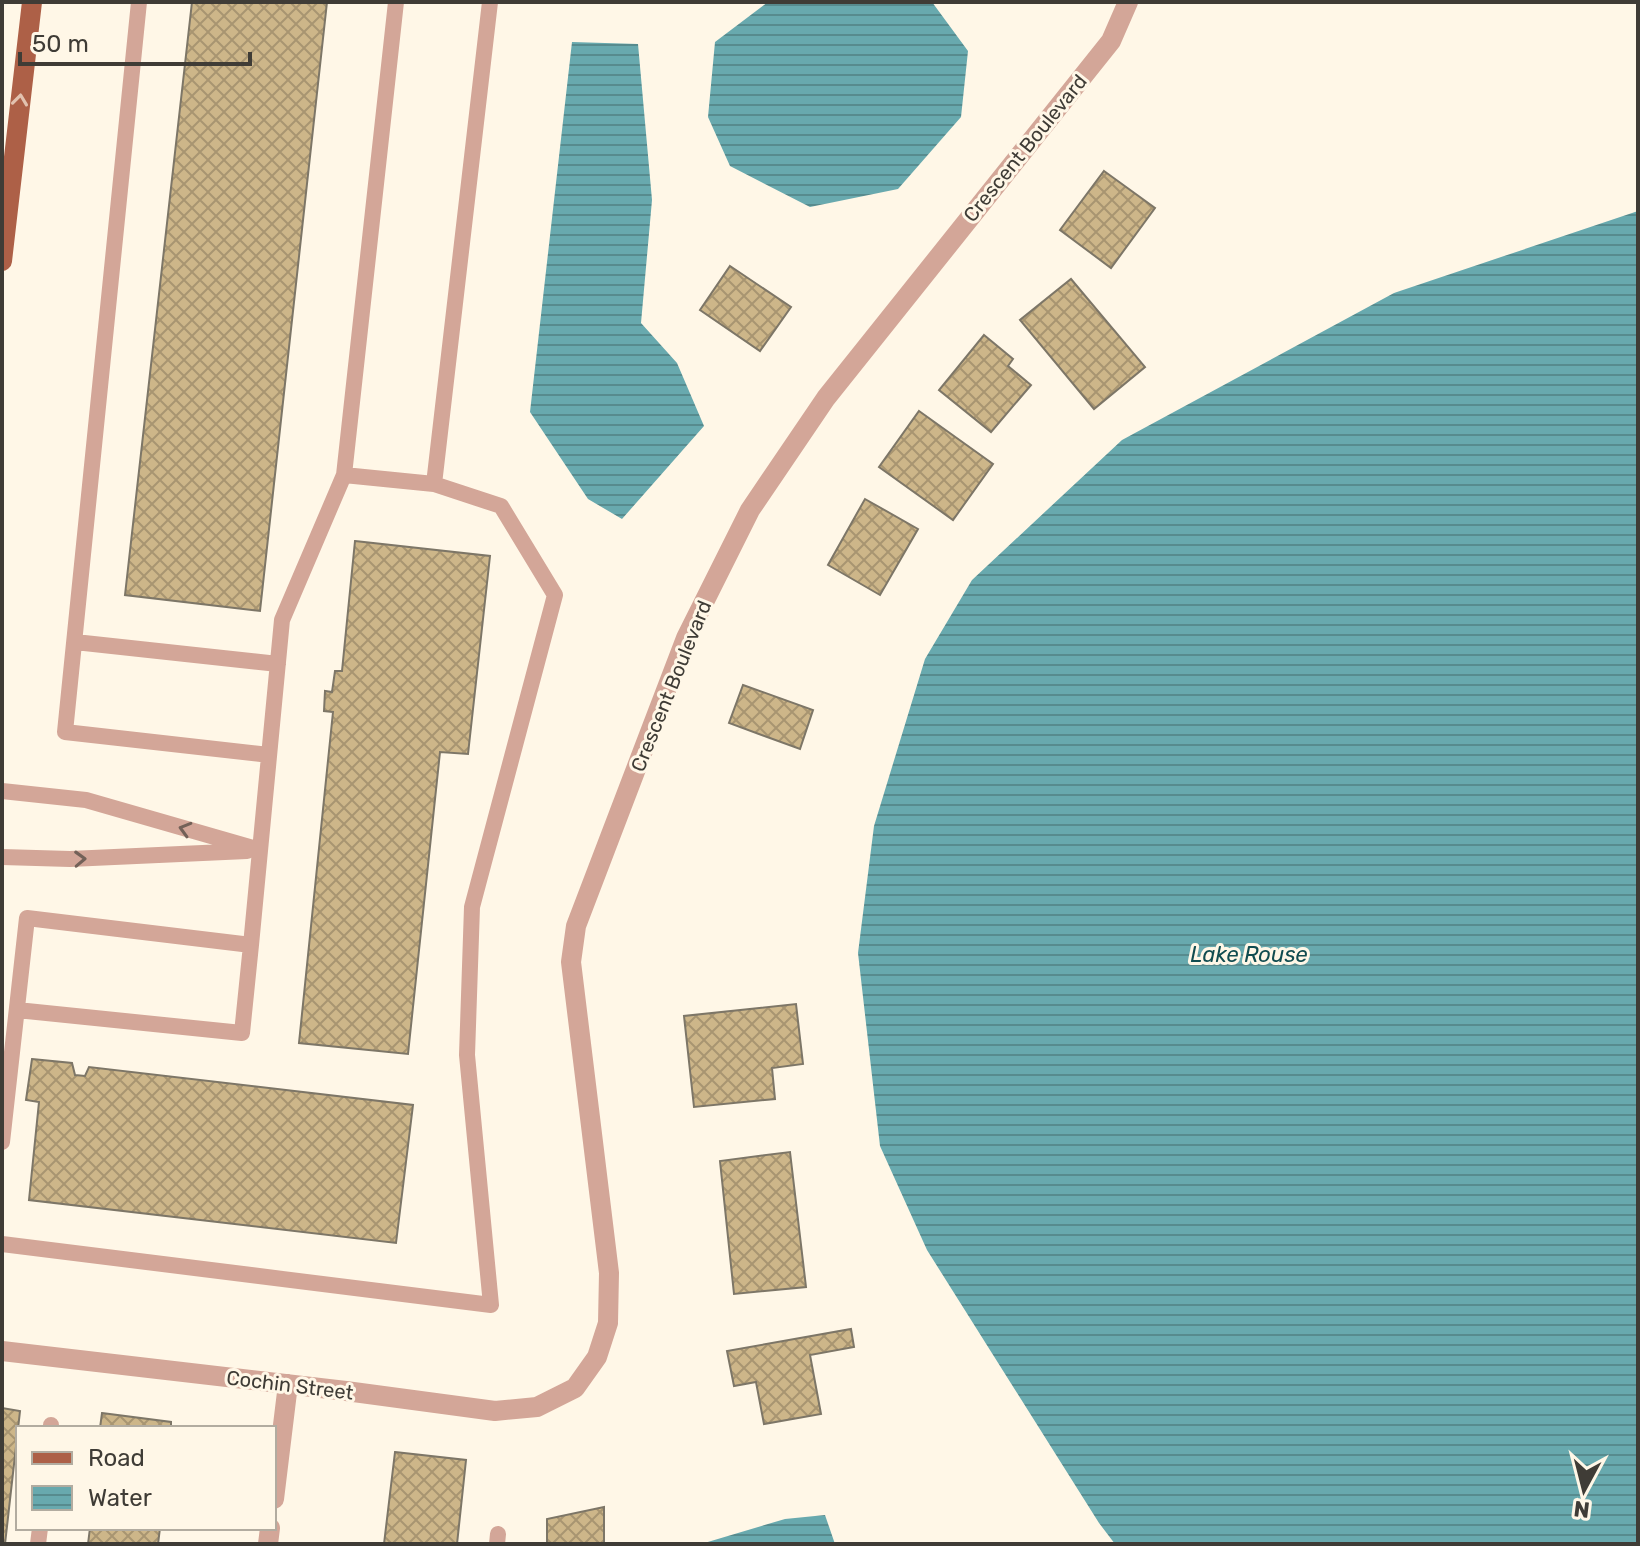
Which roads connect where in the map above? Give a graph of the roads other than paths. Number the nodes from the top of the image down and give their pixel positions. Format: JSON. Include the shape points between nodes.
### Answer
{"nodes":[{"id":1,"x":32,"y":2,"type":"edge"},
{"id":2,"x":139,"y":2,"type":"edge"},
{"id":3,"x":396,"y":2,"type":"edge"},
{"id":4,"x":490,"y":2,"type":"edge"},
{"id":5,"x":1128,"y":2,"type":"edge"},
{"id":6,"x":2,"y":261,"type":"edge"},
{"id":7,"x":344,"y":475,"type":"junction"},
{"id":8,"x":434,"y":484,"type":"junction"},
{"id":9,"x":75,"y":642,"type":"junction"},
{"id":10,"x":278,"y":664,"type":"junction"},
{"id":11,"x":269,"y":755,"type":"junction"},
{"id":12,"x":2,"y":791,"type":"edge"},
{"id":13,"x":260,"y":850,"type":"junction"},
{"id":14,"x":2,"y":857,"type":"edge"},
{"id":15,"x":251,"y":945,"type":"junction"},
{"id":16,"x":17,"y":1010,"type":"junction"},
{"id":17,"x":2,"y":1142,"type":"edge"},
{"id":18,"x":2,"y":1244,"type":"edge"},
{"id":19,"x":2,"y":1351,"type":"edge"},
{"id":20,"x":288,"y":1384,"type":"junction"},
{"id":21,"x":575,"y":1388,"type":"joint"},
{"id":22,"x":276,"y":1483,"type":"edge"}],
"edges":[{"from":6,"to":1,"type":"main road","one_way":true},
{"from":2,"to":9,"type":"lane"},
{"from":3,"to":7,"type":"lane"},
{"from":4,"to":8,"type":"lane"},
{"from":5,"to":21,"type":"street","name":"Crescent Boulevard","via":[[1111,41],[826,398],[750,510],[686,638],[576,926],[571,962],[609,1273],[608,1323],[597,1357]]},
{"from":7,"to":8,"type":"lane"},
{"from":7,"to":10,"type":"lane","via":[[282,620]]},
{"from":8,"to":18,"type":"lane","via":[[501,506],[555,595],[472,907],[467,1055],[491,1305]]},
{"from":9,"to":10,"type":"lane"},
{"from":9,"to":11,"type":"lane","via":[[65,732]]},
{"from":10,"to":11,"type":"lane"},
{"from":11,"to":13,"type":"lane"},
{"from":13,"to":12,"type":"lane","one_way":true,"via":[[86,800]]},
{"from":14,"to":13,"type":"lane","one_way":true},
{"from":13,"to":15,"type":"lane"},
{"from":15,"to":16,"type":"lane","via":[[242,1033]]},
{"from":15,"to":16,"type":"lane","via":[[27,918]]},
{"from":16,"to":17,"type":"lane"},
{"from":19,"to":20,"type":"street","name":"Cochin Street"},
{"from":20,"to":21,"type":"street","name":"Cochin Street","via":[[495,1411],[537,1407]]},
{"from":20,"to":22,"type":"street"}]}
